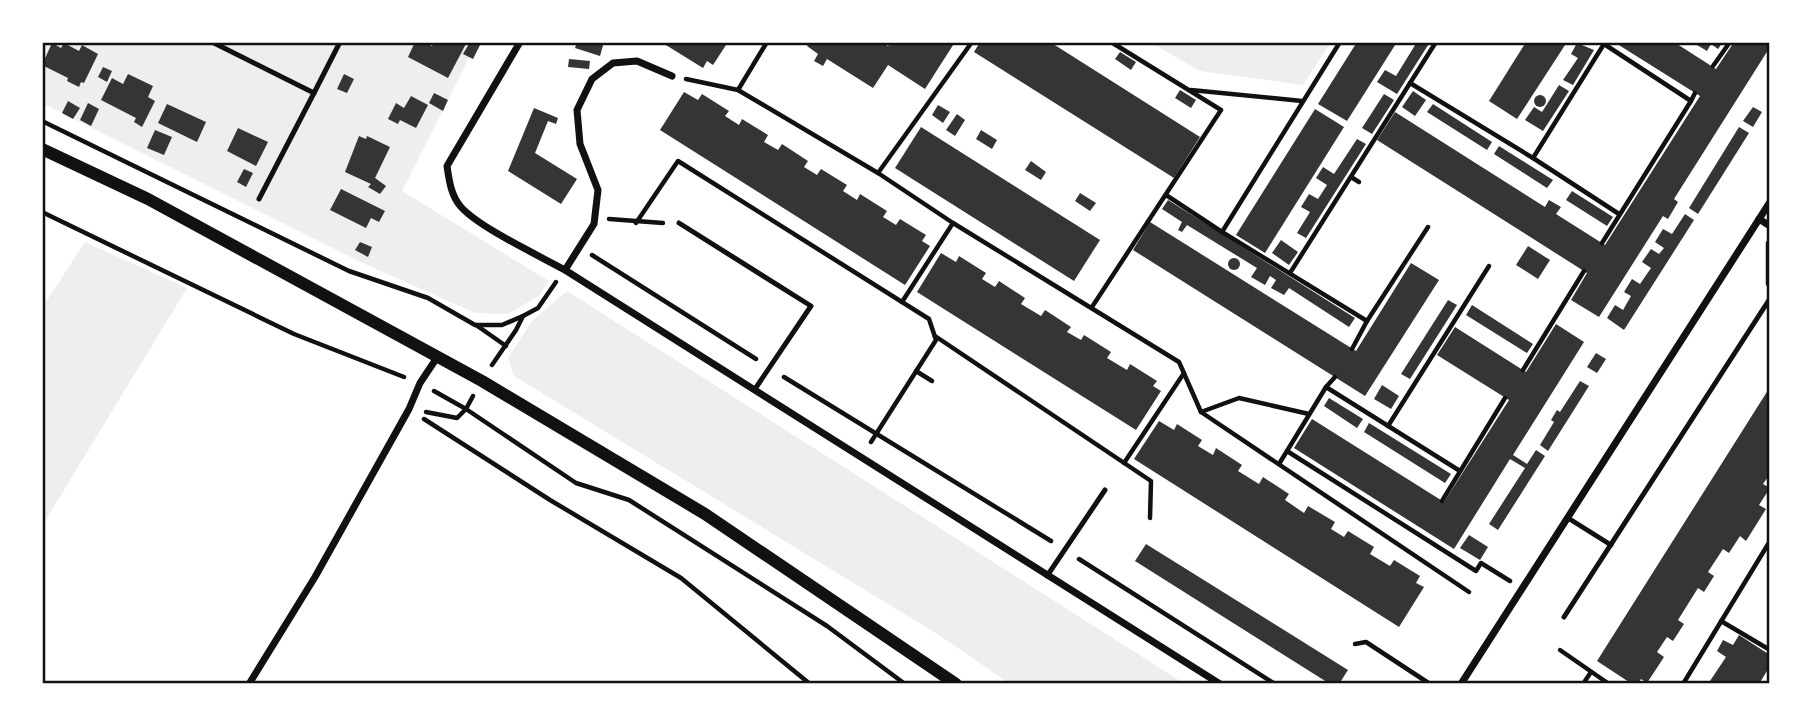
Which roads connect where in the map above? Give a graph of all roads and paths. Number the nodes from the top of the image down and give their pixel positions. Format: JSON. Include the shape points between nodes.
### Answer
{"nodes":[{"id":1,"x":212,"y":42,"type":"edge"},
{"id":2,"x":340,"y":42,"type":"edge"},
{"id":3,"x":520,"y":42,"type":"edge"},
{"id":4,"x":767,"y":42,"type":"edge"},
{"id":5,"x":972,"y":42,"type":"edge"},
{"id":6,"x":1111,"y":42,"type":"edge"},
{"id":7,"x":1339,"y":42,"type":"edge"},
{"id":8,"x":1436,"y":42,"type":"edge"},
{"id":9,"x":1729,"y":42,"type":"edge"},
{"id":10,"x":1713,"y":66,"type":"dead end"},
{"id":11,"x":672,"y":76,"type":"joint"},
{"id":12,"x":1410,"y":83,"type":"junction"},
{"id":13,"x":738,"y":90,"type":"junction"},
{"id":14,"x":1190,"y":90,"type":"junction"},
{"id":15,"x":314,"y":93,"type":"junction"},
{"id":16,"x":1695,"y":93,"type":"dead end"},
{"id":17,"x":1302,"y":101,"type":"junction"},
{"id":18,"x":1691,"y":101,"type":"junction"},
{"id":19,"x":42,"y":121,"type":"edge"},
{"id":20,"x":42,"y":149,"type":"edge"},
{"id":21,"x":1534,"y":158,"type":"junction"},
{"id":22,"x":878,"y":173,"type":"junction"},
{"id":23,"x":1351,"y":177,"type":"junction"},
{"id":24,"x":1359,"y":182,"type":"dead end"},
{"id":25,"x":1166,"y":195,"type":"junction"},
{"id":26,"x":258,"y":200,"type":"dead end"},
{"id":27,"x":1770,"y":202,"type":"edge"},
{"id":28,"x":42,"y":212,"type":"edge"},
{"id":29,"x":1619,"y":214,"type":"junction"},
{"id":30,"x":595,"y":217,"type":"junction"},
{"id":31,"x":1759,"y":219,"type":"junction"},
{"id":32,"x":636,"y":223,"type":"junction"},
{"id":33,"x":679,"y":223,"type":"joint"},
{"id":34,"x":954,"y":223,"type":"junction"},
{"id":35,"x":1769,"y":226,"type":"edge"},
{"id":36,"x":1428,"y":228,"type":"dead end"},
{"id":37,"x":1222,"y":232,"type":"junction"},
{"id":38,"x":1602,"y":243,"type":"dead end"},
{"id":39,"x":580,"y":247,"type":"junction"},
{"id":40,"x":1489,"y":266,"type":"dead end"},
{"id":41,"x":565,"y":270,"type":"junction"},
{"id":42,"x":1584,"y":271,"type":"dead end"},
{"id":43,"x":1290,"y":273,"type":"junction"},
{"id":44,"x":1769,"y":300,"type":"edge"},
{"id":45,"x":902,"y":302,"type":"junction"},
{"id":46,"x":1092,"y":307,"type":"junction"},
{"id":47,"x":523,"y":316,"type":"junction"},
{"id":48,"x":1367,"y":321,"type":"junction"},
{"id":49,"x":475,"y":325,"type":"junction"},
{"id":50,"x":934,"y":336,"type":"junction"},
{"id":51,"x":506,"y":346,"type":"junction"},
{"id":52,"x":1352,"y":349,"type":"dead end"},
{"id":53,"x":438,"y":356,"type":"junction"},
{"id":54,"x":769,"y":368,"type":"junction"},
{"id":55,"x":1523,"y":370,"type":"dead end"},
{"id":56,"x":916,"y":371,"type":"junction"},
{"id":57,"x":1184,"y":373,"type":"junction"},
{"id":58,"x":1335,"y":377,"type":"dead end"},
{"id":59,"x":482,"y":380,"type":"junction"},
{"id":60,"x":932,"y":381,"type":"dead end"},
{"id":61,"x":420,"y":383,"type":"junction"},
{"id":62,"x":1326,"y":387,"type":"junction"},
{"id":63,"x":755,"y":389,"type":"junction"},
{"id":64,"x":1505,"y":398,"type":"dead end"},
{"id":65,"x":409,"y":409,"type":"junction"},
{"id":66,"x":466,"y":409,"type":"junction"},
{"id":67,"x":1201,"y":412,"type":"junction"},
{"id":68,"x":1309,"y":414,"type":"junction"},
{"id":69,"x":1388,"y":426,"type":"junction"},
{"id":70,"x":876,"y":434,"type":"junction"},
{"id":71,"x":1287,"y":451,"type":"junction"},
{"id":72,"x":861,"y":458,"type":"junction"},
{"id":73,"x":1124,"y":463,"type":"junction"},
{"id":74,"x":1279,"y":464,"type":"junction"},
{"id":75,"x":1460,"y":471,"type":"junction"},
{"id":76,"x":1105,"y":490,"type":"dead end"},
{"id":77,"x":1442,"y":501,"type":"dead end"},
{"id":78,"x":1150,"y":518,"type":"dead end"},
{"id":79,"x":1568,"y":518,"type":"junction"},
{"id":80,"x":1770,"y":541,"type":"edge"},
{"id":81,"x":1611,"y":545,"type":"junction"},
{"id":82,"x":1768,"y":549,"type":"edge"},
{"id":83,"x":1065,"y":550,"type":"junction"},
{"id":84,"x":1047,"y":576,"type":"junction"},
{"id":85,"x":1522,"y":589,"type":"junction"},
{"id":86,"x":1469,"y":592,"type":"dead end"},
{"id":87,"x":1564,"y":617,"type":"dead end"},
{"id":88,"x":1721,"y":621,"type":"junction"},
{"id":89,"x":1355,"y":644,"type":"dead end"},
{"id":90,"x":1560,"y":650,"type":"dead end"},
{"id":91,"x":1770,"y":650,"type":"edge"},
{"id":92,"x":914,"y":656,"type":"junction"},
{"id":93,"x":1591,"y":672,"type":"junction"},
{"id":94,"x":249,"y":684,"type":"edge"},
{"id":95,"x":810,"y":684,"type":"edge"},
{"id":96,"x":905,"y":684,"type":"edge"},
{"id":97,"x":948,"y":684,"type":"edge"},
{"id":98,"x":956,"y":684,"type":"edge"},
{"id":99,"x":1220,"y":684,"type":"edge"},
{"id":100,"x":1275,"y":684,"type":"edge"},
{"id":101,"x":1430,"y":684,"type":"edge"},
{"id":102,"x":1461,"y":684,"type":"edge"},
{"id":103,"x":1583,"y":684,"type":"edge"},
{"id":104,"x":1609,"y":684,"type":"edge"},
{"id":105,"x":1683,"y":684,"type":"edge"}],
"edges":[{"from":1,"to":15,"type":"lane"},
{"from":2,"to":15,"type":"lane"},
{"from":3,"to":41,"type":"street","via":[[447,166],[451,188],[461,207]]},
{"from":4,"to":13,"type":"path"},
{"from":5,"to":22,"type":"path"},
{"from":6,"to":14,"type":"path"},
{"from":7,"to":17,"type":"path"},
{"from":8,"to":12,"type":"path"},
{"from":9,"to":10,"type":"path"},
{"from":11,"to":13,"type":"path"},
{"from":11,"to":30,"type":"street","via":[[637,61],[613,63],[592,79],[577,110],[580,144],[598,190]]},
{"from":12,"to":21,"type":"path"},
{"from":12,"to":23,"type":"path"},
{"from":13,"to":22,"type":"path"},
{"from":14,"to":17,"type":"path"},
{"from":14,"to":25,"type":"path","via":[[1221,110]]},
{"from":15,"to":26,"type":"lane"},
{"from":16,"to":18,"type":"path"},
{"from":17,"to":37,"type":"path"},
{"from":18,"to":21,"type":"path","via":[[1604,44]]},
{"from":18,"to":29,"type":"path"},
{"from":19,"to":49,"type":"path","via":[[349,271],[428,298]]},
{"from":20,"to":53,"type":"street","via":[[148,200]]},
{"from":21,"to":29,"type":"path"},
{"from":22,"to":34,"type":"path"},
{"from":23,"to":24,"type":"path"},
{"from":23,"to":43,"type":"path"},
{"from":25,"to":37,"type":"path"},
{"from":25,"to":46,"type":"path"},
{"from":27,"to":31,"type":"street"},
{"from":28,"to":61,"type":"path","via":[[294,334]]},
{"from":29,"to":38,"type":"path"},
{"from":30,"to":32,"type":"path"},
{"from":30,"to":39,"type":"street"},
{"from":31,"to":35,"type":"street"},
{"from":31,"to":79,"type":"street"},
{"from":32,"to":33,"type":"path"},
{"from":32,"to":45,"type":"path","via":[[678,162]]},
{"from":33,"to":54,"type":"lane","via":[[811,306]]},
{"from":34,"to":45,"type":"path"},
{"from":34,"to":46,"type":"path"},
{"from":35,"to":44,"type":"path"},
{"from":36,"to":48,"type":"path"},
{"from":37,"to":43,"type":"path"},
{"from":39,"to":41,"type":"street"},
{"from":39,"to":54,"type":"path"},
{"from":40,"to":69,"type":"path"},
{"from":41,"to":47,"type":"path","via":[[538,308]]},
{"from":41,"to":63,"type":"street"},
{"from":42,"to":55,"type":"path"},
{"from":43,"to":48,"type":"path"},
{"from":44,"to":81,"type":"lane"},
{"from":45,"to":50,"type":"path","via":[[929,319]]},
{"from":46,"to":57,"type":"path","via":[[1179,362]]},
{"from":47,"to":49,"type":"path","via":[[502,325]]},
{"from":47,"to":51,"type":"path"},
{"from":48,"to":52,"type":"path"},
{"from":49,"to":51,"type":"path"},
{"from":50,"to":56,"type":"path","via":[[936,340]]},
{"from":50,"to":73,"type":"path"},
{"from":51,"to":59,"type":"path"},
{"from":53,"to":59,"type":"street"},
{"from":53,"to":61,"type":"street"},
{"from":54,"to":63,"type":"lane"},
{"from":54,"to":70,"type":"path"},
{"from":56,"to":60,"type":"path"},
{"from":56,"to":70,"type":"path"},
{"from":57,"to":67,"type":"path"},
{"from":57,"to":73,"type":"path"},
{"from":58,"to":62,"type":"path"},
{"from":59,"to":66,"type":"path"},
{"from":59,"to":92,"type":"street","via":[[705,514]]},
{"from":61,"to":65,"type":"street"},
{"from":61,"to":66,"type":"path"},
{"from":62,"to":68,"type":"path"},
{"from":62,"to":69,"type":"path"},
{"from":63,"to":72,"type":"street"},
{"from":64,"to":75,"type":"path"},
{"from":65,"to":66,"type":"path","via":[[457,418]]},
{"from":65,"to":94,"type":"street"},
{"from":65,"to":95,"type":"path","via":[[681,578]]},
{"from":66,"to":96,"type":"path","via":[[576,484],[641,507],[827,626]]},
{"from":67,"to":68,"type":"path","via":[[1239,398]]},
{"from":67,"to":74,"type":"path"},
{"from":68,"to":71,"type":"path"},
{"from":69,"to":75,"type":"path"},
{"from":70,"to":72,"type":"path"},
{"from":70,"to":83,"type":"path"},
{"from":71,"to":74,"type":"path"},
{"from":71,"to":85,"type":"path","via":[[1422,532],[1476,571],[1481,564]]},
{"from":72,"to":84,"type":"street"},
{"from":73,"to":78,"type":"path","via":[[1151,481]]},
{"from":74,"to":86,"type":"path"},
{"from":75,"to":77,"type":"path"},
{"from":76,"to":83,"type":"lane"},
{"from":79,"to":81,"type":"lane"},
{"from":79,"to":85,"type":"street"},
{"from":80,"to":82,"type":"path"},
{"from":81,"to":87,"type":"lane"},
{"from":82,"to":88,"type":"path"},
{"from":83,"to":84,"type":"lane"},
{"from":83,"to":100,"type":"path"},
{"from":84,"to":99,"type":"street"},
{"from":85,"to":102,"type":"street"},
{"from":88,"to":91,"type":"path"},
{"from":88,"to":105,"type":"path"},
{"from":89,"to":101,"type":"path","via":[[1366,642]]},
{"from":90,"to":93,"type":"path"},
{"from":92,"to":97,"type":"street"},
{"from":92,"to":98,"type":"street"},
{"from":93,"to":103,"type":"path"},
{"from":93,"to":104,"type":"path"}]}
